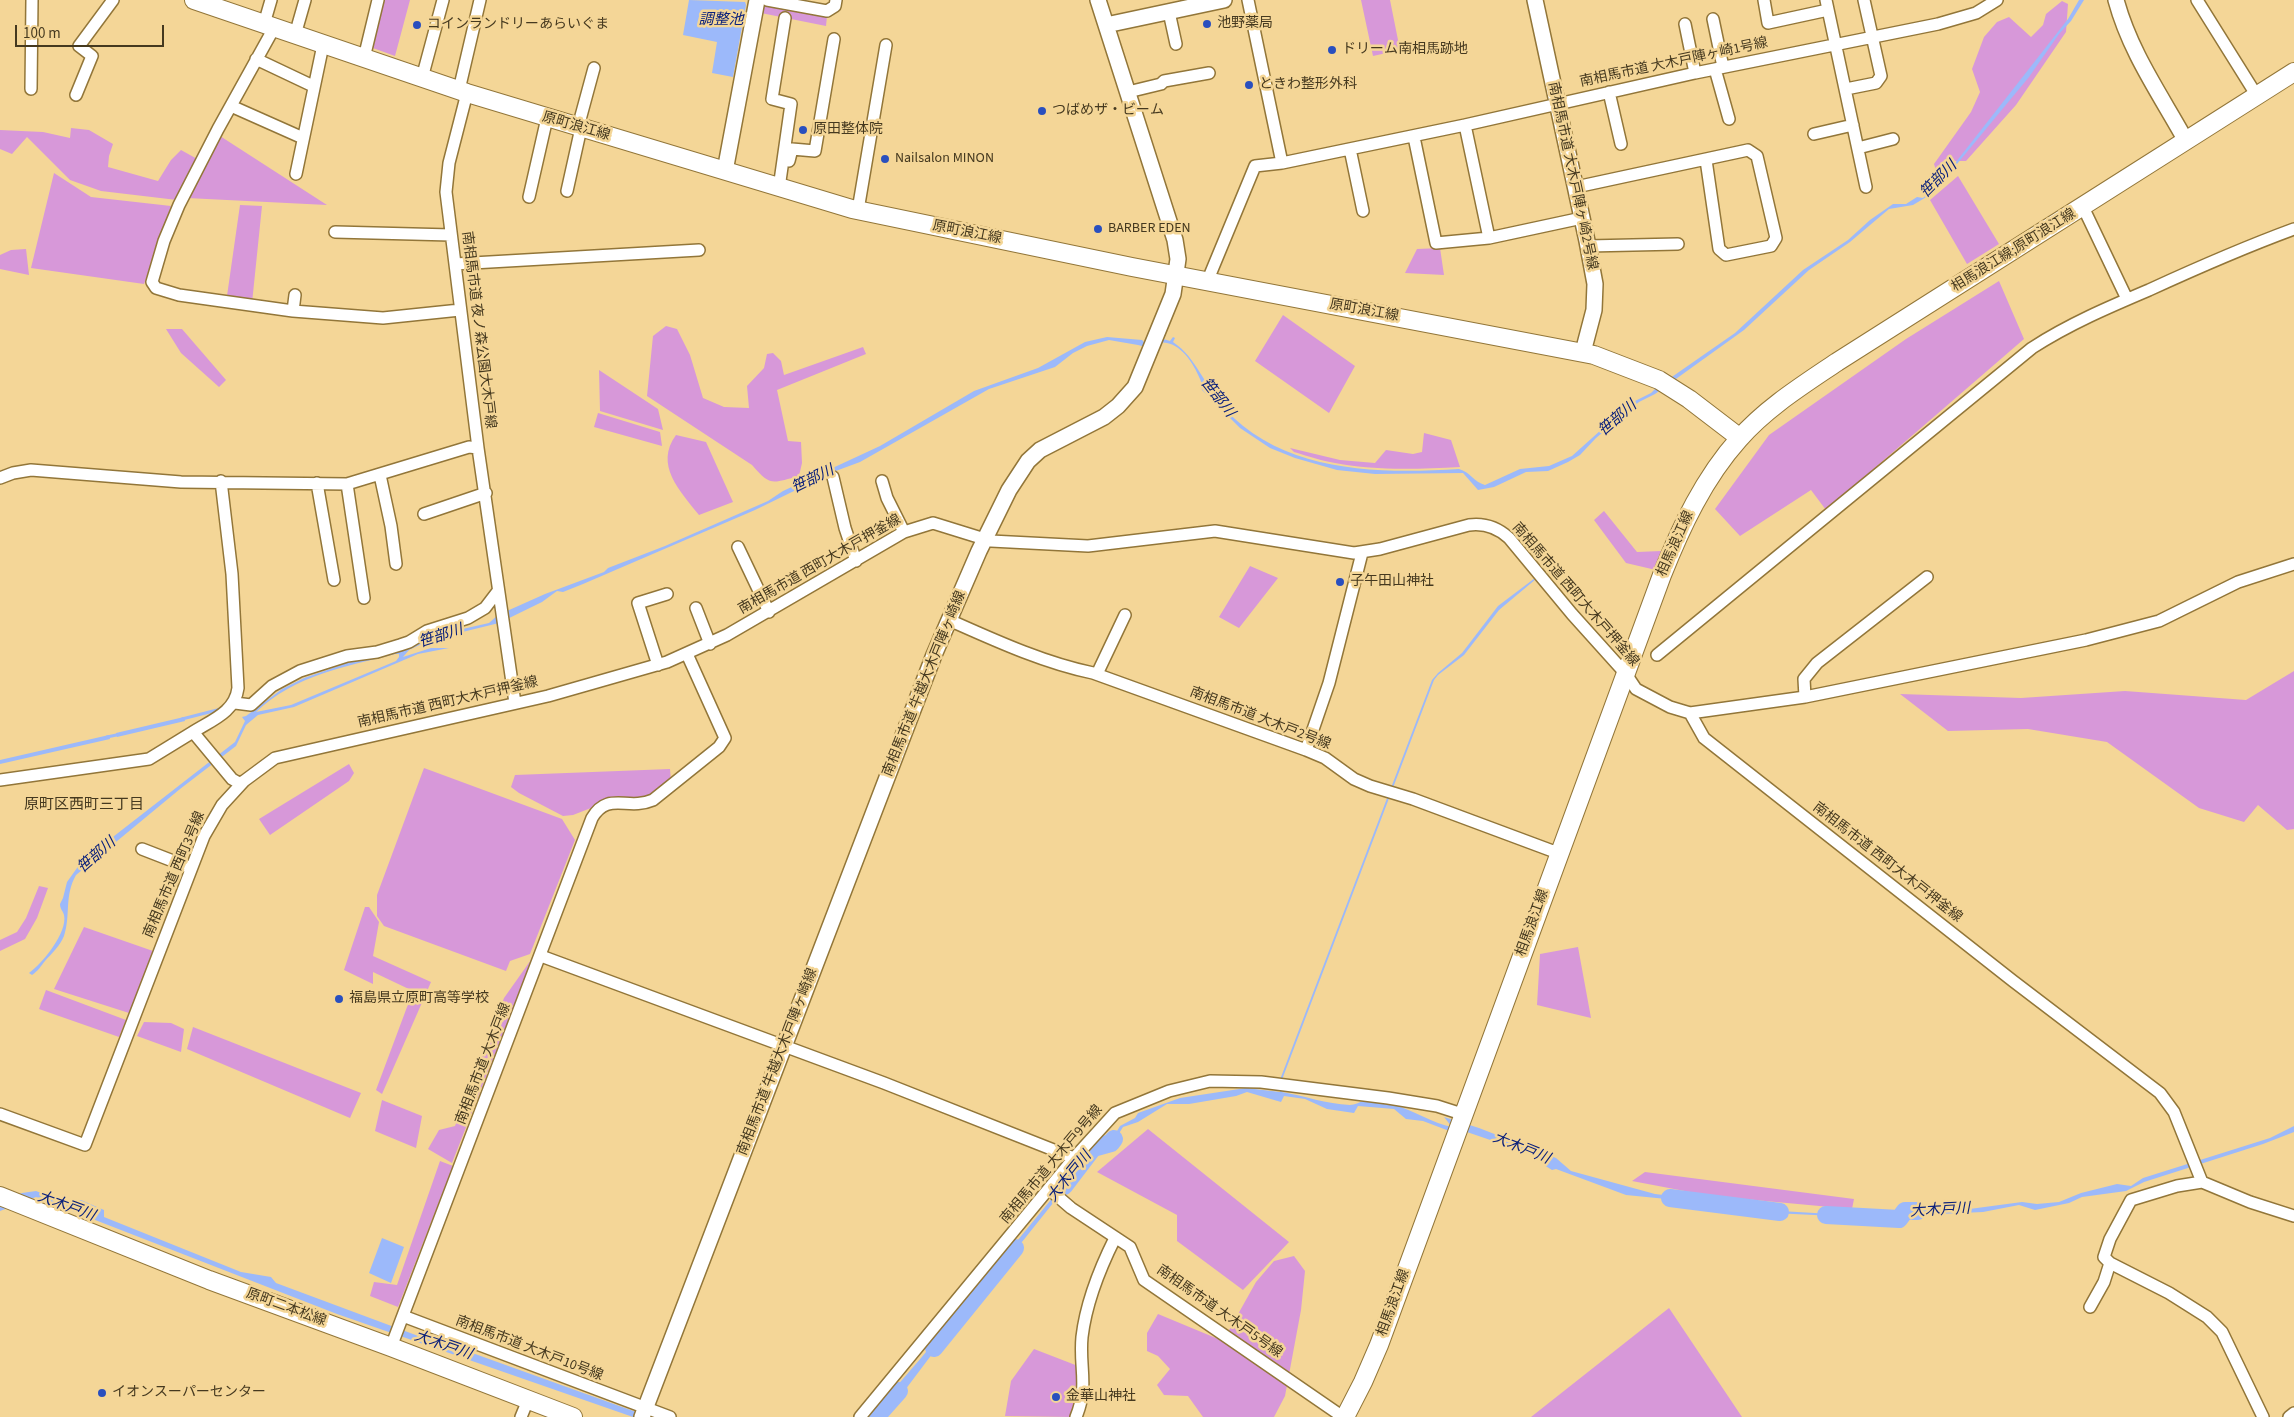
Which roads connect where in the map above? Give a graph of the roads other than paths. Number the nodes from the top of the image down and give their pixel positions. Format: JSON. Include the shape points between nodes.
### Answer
{"nodes":[{"id":1,"x":32,"y":0,"type":"edge"},
{"id":2,"x":113,"y":0,"type":"edge"},
{"id":3,"x":194,"y":0,"type":"edge"},
{"id":4,"x":271,"y":0,"type":"edge"},
{"id":5,"x":305,"y":0,"type":"edge"},
{"id":6,"x":378,"y":0,"type":"edge"},
{"id":7,"x":443,"y":0,"type":"edge"},
{"id":8,"x":480,"y":0,"type":"edge"},
{"id":9,"x":757,"y":0,"type":"edge"},
{"id":10,"x":767,"y":0,"type":"edge"},
{"id":11,"x":836,"y":0,"type":"edge"},
{"id":12,"x":1098,"y":0,"type":"edge"},
{"id":13,"x":1224,"y":0,"type":"edge"},
{"id":14,"x":1248,"y":0,"type":"edge"},
{"id":15,"x":1536,"y":0,"type":"edge"},
{"id":16,"x":1764,"y":0,"type":"edge"},
{"id":17,"x":1864,"y":0,"type":"edge"},
{"id":18,"x":1997,"y":0,"type":"edge"},
{"id":19,"x":2116,"y":0,"type":"edge"},
{"id":20,"x":2198,"y":0,"type":"edge"},
{"id":21,"x":1186,"y":4,"type":"edge"},
{"id":22,"x":1827,"y":5,"type":"edge"},
{"id":23,"x":1169,"y":12,"type":"junction"},
{"id":24,"x":785,"y":18,"type":"dead end"},
{"id":25,"x":1713,"y":19,"type":"dead end"},
{"id":26,"x":1685,"y":24,"type":"dead end"},
{"id":27,"x":1106,"y":25,"type":"junction"},
{"id":28,"x":269,"y":26,"type":"junction"},
{"id":29,"x":295,"y":35,"type":"junction"},
{"id":30,"x":1871,"y":36,"type":"junction"},
{"id":31,"x":834,"y":39,"type":"dead end"},
{"id":32,"x":1835,"y":43,"type":"junction"},
{"id":33,"x":323,"y":44,"type":"junction"},
{"id":34,"x":1176,"y":44,"type":"dead end"},
{"id":35,"x":886,"y":45,"type":"dead end"},
{"id":36,"x":366,"y":52,"type":"junction"},
{"id":37,"x":256,"y":59,"type":"junction"},
{"id":38,"x":594,"y":68,"type":"dead end"},
{"id":39,"x":1719,"y":68,"type":"junction"},
{"id":40,"x":423,"y":72,"type":"junction"},
{"id":41,"x":2294,"y":72,"type":"edge"},
{"id":42,"x":1209,"y":73,"type":"dead end"},
{"id":43,"x":1695,"y":73,"type":"junction"},
{"id":44,"x":313,"y":86,"type":"junction"},
{"id":45,"x":31,"y":89,"type":"dead end"},
{"id":46,"x":1846,"y":89,"type":"junction"},
{"id":47,"x":463,"y":91,"type":"junction"},
{"id":48,"x":1128,"y":92,"type":"junction"},
{"id":49,"x":1609,"y":92,"type":"junction"},
{"id":50,"x":76,"y":95,"type":"dead end"},
{"id":51,"x":2256,"y":96,"type":"junction"},
{"id":52,"x":1557,"y":104,"type":"junction"},
{"id":53,"x":231,"y":106,"type":"junction"},
{"id":54,"x":547,"y":118,"type":"junction"},
{"id":55,"x":1728,"y":119,"type":"dead end"},
{"id":56,"x":1853,"y":125,"type":"junction"},
{"id":57,"x":1465,"y":126,"type":"junction"},
{"id":58,"x":580,"y":127,"type":"junction"},
{"id":59,"x":1814,"y":134,"type":"dead end"},
{"id":60,"x":1414,"y":136,"type":"junction"},
{"id":61,"x":303,"y":138,"type":"junction"},
{"id":62,"x":1893,"y":139,"type":"dead end"},
{"id":63,"x":2186,"y":141,"type":"junction"},
{"id":64,"x":1621,"y":144,"type":"dead end"},
{"id":65,"x":1858,"y":148,"type":"junction"},
{"id":66,"x":1350,"y":149,"type":"junction"},
{"id":67,"x":1706,"y":160,"type":"junction"},
{"id":68,"x":1282,"y":163,"type":"junction"},
{"id":69,"x":725,"y":171,"type":"junction"},
{"id":70,"x":296,"y":174,"type":"dead end"},
{"id":71,"x":1576,"y":188,"type":"junction"},
{"id":72,"x":1866,"y":188,"type":"dead end"},
{"id":73,"x":782,"y":189,"type":"junction"},
{"id":74,"x":567,"y":191,"type":"dead end"},
{"id":75,"x":529,"y":198,"type":"dead end"},
{"id":76,"x":2083,"y":207,"type":"junction"},
{"id":77,"x":858,"y":210,"type":"junction"},
{"id":78,"x":1363,"y":210,"type":"dead end"},
{"id":79,"x":1582,"y":218,"type":"junction"},
{"id":80,"x":2294,"y":229,"type":"edge"},
{"id":81,"x":335,"y":232,"type":"dead end"},
{"id":82,"x":451,"y":235,"type":"junction"},
{"id":83,"x":1489,"y":238,"type":"junction"},
{"id":84,"x":1678,"y":244,"type":"dead end"},
{"id":85,"x":1588,"y":246,"type":"junction"},
{"id":86,"x":698,"y":250,"type":"dead end"},
{"id":87,"x":454,"y":264,"type":"junction"},
{"id":88,"x":1177,"y":276,"type":"junction"},
{"id":89,"x":1206,"y":282,"type":"junction"},
{"id":90,"x":295,"y":295,"type":"dead end"},
{"id":91,"x":2127,"y":299,"type":"junction"},
{"id":92,"x":460,"y":310,"type":"junction"},
{"id":93,"x":293,"y":311,"type":"junction"},
{"id":94,"x":1583,"y":352,"type":"junction"},
{"id":95,"x":1740,"y":438,"type":"junction"},
{"id":96,"x":478,"y":448,"type":"junction"},
{"id":97,"x":380,"y":475,"type":"junction"},
{"id":98,"x":833,"y":476,"type":"dead end"},
{"id":99,"x":0,"y":478,"type":"edge"},
{"id":100,"x":221,"y":481,"type":"junction"},
{"id":101,"x":882,"y":481,"type":"dead end"},
{"id":102,"x":317,"y":483,"type":"junction"},
{"id":103,"x":347,"y":484,"type":"junction"},
{"id":104,"x":486,"y":493,"type":"junction"},
{"id":105,"x":424,"y":514,"type":"dead end"},
{"id":106,"x":904,"y":532,"type":"junction"},
{"id":107,"x":985,"y":540,"type":"junction"},
{"id":108,"x":738,"y":547,"type":"dead end"},
{"id":109,"x":1362,"y":553,"type":"junction"},
{"id":110,"x":856,"y":560,"type":"junction"},
{"id":111,"x":396,"y":564,"type":"dead end"},
{"id":112,"x":2294,"y":564,"type":"edge"},
{"id":113,"x":1927,"y":577,"type":"dead end"},
{"id":114,"x":334,"y":580,"type":"dead end"},
{"id":115,"x":667,"y":594,"type":"dead end"},
{"id":116,"x":499,"y":595,"type":"junction"},
{"id":117,"x":364,"y":598,"type":"dead end"},
{"id":118,"x":696,"y":608,"type":"dead end"},
{"id":119,"x":769,"y":612,"type":"junction"},
{"id":120,"x":1125,"y":615,"type":"dead end"},
{"id":121,"x":949,"y":620,"type":"junction"},
{"id":122,"x":710,"y":644,"type":"junction"},
{"id":123,"x":687,"y":654,"type":"junction"},
{"id":124,"x":1656,"y":655,"type":"dead end"},
{"id":125,"x":658,"y":665,"type":"junction"},
{"id":126,"x":1097,"y":674,"type":"junction"},
{"id":127,"x":1626,"y":674,"type":"junction"},
{"id":128,"x":1805,"y":697,"type":"junction"},
{"id":129,"x":235,"y":703,"type":"junction"},
{"id":130,"x":515,"y":703,"type":"junction"},
{"id":131,"x":1690,"y":713,"type":"junction"},
{"id":132,"x":193,"y":732,"type":"junction"},
{"id":133,"x":1306,"y":750,"type":"junction"},
{"id":134,"x":0,"y":780,"type":"edge"},
{"id":135,"x":244,"y":781,"type":"junction"},
{"id":136,"x":142,"y":849,"type":"dead end"},
{"id":137,"x":1558,"y":853,"type":"junction"},
{"id":138,"x":192,"y":868,"type":"junction"},
{"id":139,"x":542,"y":956,"type":"junction"},
{"id":140,"x":784,"y":1046,"type":"junction"},
{"id":141,"x":0,"y":1114,"type":"edge"},
{"id":142,"x":1461,"y":1116,"type":"junction"},
{"id":143,"x":1074,"y":1158,"type":"junction"},
{"id":144,"x":2201,"y":1180,"type":"junction"},
{"id":145,"x":1049,"y":1189,"type":"junction"},
{"id":146,"x":0,"y":1196,"type":"edge"},
{"id":147,"x":2294,"y":1216,"type":"edge"},
{"id":148,"x":1115,"y":1238,"type":"junction"},
{"id":149,"x":2110,"y":1263,"type":"junction"},
{"id":150,"x":2090,"y":1307,"type":"dead end"},
{"id":151,"x":402,"y":1318,"type":"junction"},
{"id":152,"x":392,"y":1344,"type":"junction"},
{"id":153,"x":528,"y":1400,"type":"junction"},
{"id":154,"x":644,"y":1411,"type":"edge"},
{"id":155,"x":2294,"y":1414,"type":"edge"},
{"id":156,"x":521,"y":1417,"type":"edge"},
{"id":157,"x":573,"y":1417,"type":"edge"},
{"id":158,"x":670,"y":1417,"type":"edge"},
{"id":159,"x":860,"y":1417,"type":"edge"},
{"id":160,"x":1076,"y":1417,"type":"edge"},
{"id":161,"x":1344,"y":1417,"type":"edge"},
{"id":162,"x":2263,"y":1417,"type":"edge"},
{"id":163,"x":2289,"y":1417,"type":"edge"}],
"edges":[{"from":1,"to":45,"type":"street"},
{"from":2,"to":50,"type":"street","via":[[79,46],[92,56]]},
{"from":3,"to":28,"type":"main road","name":"原町浪江線"},
{"from":4,"to":28,"type":"street"},
{"from":5,"to":29,"type":"street"},
{"from":6,"to":36,"type":"street"},
{"from":7,"to":40,"type":"street"},
{"from":8,"to":47,"type":"street","name":"南相馬市道 夜ノ森公園大木戸線"},
{"from":9,"to":69,"type":"street"},
{"from":10,"to":11,"type":"street","via":[[827,10],[835,6]]},
{"from":12,"to":27,"type":"street","name":"南相馬市道 牛越大木戸陣ヶ崎線"},
{"from":13,"to":21,"type":"street"},
{"from":14,"to":68,"type":"street"},
{"from":15,"to":52,"type":"street","name":"南相馬市道 大木戸陣ヶ崎2号線"},
{"from":16,"to":22,"type":"street","via":[[1768,23]]},
{"from":17,"to":30,"type":"street"},
{"from":18,"to":30,"type":"street","name":"南相馬市道 大木戸陣ヶ崎1号線","via":[[1976,13],[1953,20]]},
{"from":19,"to":63,"type":"street","via":[[2142,66]]},
{"from":20,"to":51,"type":"street"},
{"from":21,"to":23,"type":"street"},
{"from":22,"to":32,"type":"street"},
{"from":23,"to":27,"type":"street"},
{"from":23,"to":34,"type":"street"},
{"from":24,"to":73,"type":"street","via":[[772,99],[791,104]]},
{"from":25,"to":39,"type":"street"},
{"from":26,"to":43,"type":"street"},
{"from":27,"to":48,"type":"street","name":"南相馬市道 牛越大木戸陣ヶ崎線"},
{"from":28,"to":29,"type":"main road","name":"原町浪江線"},
{"from":28,"to":37,"type":"street"},
{"from":29,"to":33,"type":"main road","name":"原町浪江線"},
{"from":30,"to":32,"type":"street","name":"南相馬市道 大木戸陣ヶ崎1号線"},
{"from":30,"to":46,"type":"street","via":[[1881,76],[1876,83]]},
{"from":31,"to":73,"type":"street","via":[[815,151],[792,149]]},
{"from":32,"to":39,"type":"street","name":"南相馬市道 大木戸陣ヶ崎1号線"},
{"from":32,"to":46,"type":"street"},
{"from":33,"to":36,"type":"main road","name":"原町浪江線"},
{"from":33,"to":44,"type":"street"},
{"from":35,"to":77,"type":"street"},
{"from":36,"to":40,"type":"main road","name":"原町浪江線"},
{"from":37,"to":44,"type":"street"},
{"from":37,"to":53,"type":"street"},
{"from":38,"to":58,"type":"street"},
{"from":39,"to":43,"type":"street","name":"南相馬市道 大木戸陣ヶ崎1号線"},
{"from":39,"to":55,"type":"street"},
{"from":40,"to":47,"type":"main road","name":"原町浪江線"},
{"from":41,"to":51,"type":"main road","name":"相馬浪江線;原町浪江線"},
{"from":42,"to":48,"type":"street"},
{"from":43,"to":49,"type":"street","name":"南相馬市道 大木戸陣ヶ崎1号線"},
{"from":44,"to":61,"type":"street"},
{"from":46,"to":56,"type":"street"},
{"from":47,"to":54,"type":"main road","name":"原町浪江線"},
{"from":47,"to":82,"type":"street","name":"南相馬市道 夜ノ森公園大木戸線","via":[[447,178]]},
{"from":48,"to":88,"type":"street","name":"南相馬市道 牛越大木戸陣ヶ崎線","via":[[1175,240]]},
{"from":49,"to":52,"type":"street","name":"南相馬市道 大木戸陣ヶ崎1号線"},
{"from":49,"to":64,"type":"street"},
{"from":51,"to":63,"type":"main road","name":"相馬浪江線;原町浪江線"},
{"from":52,"to":57,"type":"street","name":"南相馬市道 大木戸陣ヶ崎1号線"},
{"from":52,"to":71,"type":"street","name":"南相馬市道 大木戸陣ヶ崎2号線"},
{"from":53,"to":61,"type":"street"},
{"from":53,"to":93,"type":"street","via":[[175,214],[154,273],[153,286],[178,295]]},
{"from":54,"to":58,"type":"main road","name":"原町浪江線"},
{"from":54,"to":75,"type":"street"},
{"from":56,"to":59,"type":"street"},
{"from":56,"to":65,"type":"street"},
{"from":57,"to":60,"type":"street","name":"南相馬市道 大木戸陣ヶ崎1号線"},
{"from":57,"to":83,"type":"street"},
{"from":58,"to":69,"type":"main road","name":"原町浪江線"},
{"from":58,"to":74,"type":"street"},
{"from":60,"to":66,"type":"street","name":"南相馬市道 大木戸陣ヶ崎1号線"},
{"from":60,"to":83,"type":"street","via":[[1436,243]]},
{"from":61,"to":70,"type":"street"},
{"from":62,"to":65,"type":"street"},
{"from":63,"to":76,"type":"main road","name":"相馬浪江線;原町浪江線"},
{"from":65,"to":72,"type":"street"},
{"from":66,"to":68,"type":"street","name":"南相馬市道 大木戸陣ヶ崎1号線"},
{"from":66,"to":78,"type":"street"},
{"from":67,"to":67,"type":"street","via":[[1748,150],[1757,156],[1776,238],[1771,246],[1726,255],[1719,249]]},
{"from":67,"to":71,"type":"street"},
{"from":68,"to":89,"type":"street","name":"南相馬市道 大木戸陣ヶ崎1号線","via":[[1255,166]]},
{"from":69,"to":73,"type":"main road","name":"原町浪江線"},
{"from":71,"to":79,"type":"street","name":"南相馬市道 大木戸陣ヶ崎2号線"},
{"from":73,"to":77,"type":"main road","name":"原町浪江線"},
{"from":76,"to":91,"type":"street"},
{"from":76,"to":95,"type":"main road","name":"相馬浪江線;原町浪江線","via":[[1837,362],[1771,409]]},
{"from":77,"to":88,"type":"main road","name":"原町浪江線"},
{"from":79,"to":83,"type":"street"},
{"from":79,"to":85,"type":"street","name":"南相馬市道 大木戸陣ヶ崎2号線"},
{"from":80,"to":91,"type":"street"},
{"from":81,"to":82,"type":"street"},
{"from":82,"to":87,"type":"street","name":"南相馬市道 夜ノ森公園大木戸線"},
{"from":84,"to":85,"type":"street"},
{"from":85,"to":94,"type":"street","name":"南相馬市道 大木戸陣ヶ崎2号線","via":[[1595,302]]},
{"from":86,"to":87,"type":"street"},
{"from":87,"to":92,"type":"street","name":"南相馬市道 夜ノ森公園大木戸線"},
{"from":88,"to":89,"type":"main road","name":"原町浪江線"},
{"from":88,"to":107,"type":"street","name":"南相馬市道 牛越大木戸陣ヶ崎線","via":[[1161,326],[1134,387],[1112,412],[1040,450],[1028,461],[1018,474]]},
{"from":89,"to":94,"type":"main road","name":"原町浪江線"},
{"from":90,"to":93,"type":"street"},
{"from":91,"to":124,"type":"street","via":[[2058,331],[2032,348]]},
{"from":92,"to":93,"type":"street","via":[[383,318]]},
{"from":92,"to":96,"type":"street","name":"南相馬市道 夜ノ森公園大木戸線"},
{"from":94,"to":95,"type":"main road","name":"原町浪江線","via":[[1640,371],[1677,391]]},
{"from":95,"to":127,"type":"main road","name":"相馬浪江線","via":[[1684,524]]},
{"from":96,"to":97,"type":"street","name":"南相馬市道 夜ノ森公園大木戸線","via":[[469,447]]},
{"from":96,"to":104,"type":"street"},
{"from":97,"to":103,"type":"street","name":"南相馬市道 夜ノ森公園大木戸線"},
{"from":97,"to":111,"type":"street"},
{"from":98,"to":110,"type":"street"},
{"from":99,"to":100,"type":"street","name":"南相馬市道 夜ノ森公園大木戸線","via":[[30,470],[159,480]]},
{"from":100,"to":102,"type":"street","name":"南相馬市道 夜ノ森公園大木戸線"},
{"from":100,"to":129,"type":"street","via":[[232,574],[238,688]]},
{"from":101,"to":106,"type":"street"},
{"from":102,"to":103,"type":"street","name":"南相馬市道 夜ノ森公園大木戸線"},
{"from":102,"to":114,"type":"street"},
{"from":103,"to":117,"type":"street"},
{"from":104,"to":105,"type":"street"},
{"from":104,"to":116,"type":"street"},
{"from":106,"to":107,"type":"street","name":"南相馬市道 西町大木戸押釜線","via":[[933,523]]},
{"from":106,"to":110,"type":"street","name":"南相馬市道 西町大木戸押釜線"},
{"from":107,"to":109,"type":"street","name":"南相馬市道 西町大木戸押釜線","via":[[1088,546],[1215,531]]},
{"from":107,"to":121,"type":"street","name":"南相馬市道 牛越大木戸陣ヶ崎線"},
{"from":108,"to":119,"type":"street"},
{"from":109,"to":127,"type":"street","name":"南相馬市道 西町大木戸押釜線","via":[[1469,526],[1489,526],[1509,538]]},
{"from":109,"to":133,"type":"street","via":[[1329,683]]},
{"from":110,"to":119,"type":"street","name":"南相馬市道 西町大木戸押釜線"},
{"from":112,"to":128,"type":"street","via":[[2238,582],[2159,621],[2018,655]]},
{"from":113,"to":128,"type":"street","via":[[1817,663],[1804,679]]},
{"from":115,"to":125,"type":"street","via":[[638,603]]},
{"from":116,"to":129,"type":"street","via":[[468,618],[427,631],[405,644],[347,656],[300,671],[272,686],[251,705]]},
{"from":116,"to":130,"type":"street"},
{"from":118,"to":122,"type":"street"},
{"from":119,"to":122,"type":"street","name":"南相馬市道 西町大木戸押釜線"},
{"from":120,"to":126,"type":"street"},
{"from":121,"to":126,"type":"street","name":"南相馬市道 大木戸2号線","via":[[1025,651]]},
{"from":121,"to":140,"type":"street","name":"南相馬市道 牛越大木戸陣ヶ崎線"},
{"from":122,"to":123,"type":"street","name":"南相馬市道 西町大木戸押釜線"},
{"from":123,"to":125,"type":"street","name":"南相馬市道 西町大木戸押釜線"},
{"from":123,"to":139,"type":"street","name":"南相馬市道 大木戸線","via":[[725,738],[719,748],[653,800],[645,804],[608,803],[601,806],[592,818]]},
{"from":125,"to":130,"type":"street","name":"南相馬市道 西町大木戸押釜線"},
{"from":126,"to":133,"type":"street","name":"南相馬市道 大木戸2号線"},
{"from":127,"to":131,"type":"street","name":"南相馬市道 西町大木戸押釜線","via":[[1636,689],[1670,707]]},
{"from":127,"to":137,"type":"main road","name":"相馬浪江線"},
{"from":128,"to":131,"type":"street"},
{"from":129,"to":132,"type":"street"},
{"from":130,"to":135,"type":"street","name":"南相馬市道 西町大木戸押釜線","via":[[275,758]]},
{"from":131,"to":144,"type":"street","name":"南相馬市道 西町大木戸押釜線","via":[[1704,738],[2160,1093],[2174,1112]]},
{"from":132,"to":134,"type":"street","via":[[149,759]]},
{"from":132,"to":135,"type":"street","via":[[235,781]]},
{"from":133,"to":137,"type":"street","name":"南相馬市道 大木戸2号線","via":[[1326,758],[1354,779],[1370,786]]},
{"from":135,"to":138,"type":"street","name":"南相馬市道 西町3号線","via":[[210,824]]},
{"from":136,"to":138,"type":"street"},
{"from":137,"to":142,"type":"main road","name":"相馬浪江線"},
{"from":138,"to":141,"type":"street","name":"南相馬市道 西町3号線","via":[[85,1145]]},
{"from":139,"to":140,"type":"street"},
{"from":139,"to":151,"type":"street","name":"南相馬市道 大木戸線"},
{"from":140,"to":143,"type":"street"},
{"from":140,"to":154,"type":"street","name":"南相馬市道 牛越大木戸陣ヶ崎線"},
{"from":142,"to":143,"type":"street","name":"南相馬市道 大木戸9号線","via":[[1430,1105],[1379,1097],[1261,1082],[1210,1081],[1169,1091],[1115,1113]]},
{"from":142,"to":161,"type":"main road","name":"相馬浪江線","via":[[1379,1345]]},
{"from":143,"to":145,"type":"street","name":"南相馬市道 大木戸9号線"},
{"from":144,"to":147,"type":"street","via":[[2250,1202]]},
{"from":144,"to":149,"type":"street","via":[[2131,1200],[2104,1257]]},
{"from":145,"to":148,"type":"street","name":"南相馬市道 大木戸5号線"},
{"from":145,"to":159,"type":"street","name":"南相馬市道 大木戸9号線"},
{"from":146,"to":152,"type":"main road","name":"原町二本松線","via":[[209,1280]]},
{"from":148,"to":160,"type":"street","via":[[1098,1274],[1083,1332],[1084,1393]]},
{"from":148,"to":161,"type":"street","name":"南相馬市道 大木戸5号線","via":[[1133,1250],[1144,1280]]},
{"from":149,"to":150,"type":"street"},
{"from":149,"to":162,"type":"street","via":[[2169,1293],[2207,1317],[2222,1332]]},
{"from":151,"to":152,"type":"street","name":"南相馬市道 大木戸線"},
{"from":151,"to":154,"type":"street","name":"南相馬市道 大木戸10号線"},
{"from":152,"to":153,"type":"main road","name":"原町二本松線"},
{"from":153,"to":156,"type":"street"},
{"from":153,"to":157,"type":"main road","name":"原町二本松線"},
{"from":154,"to":158,"type":"street"},
{"from":155,"to":163,"type":"street"}]}
